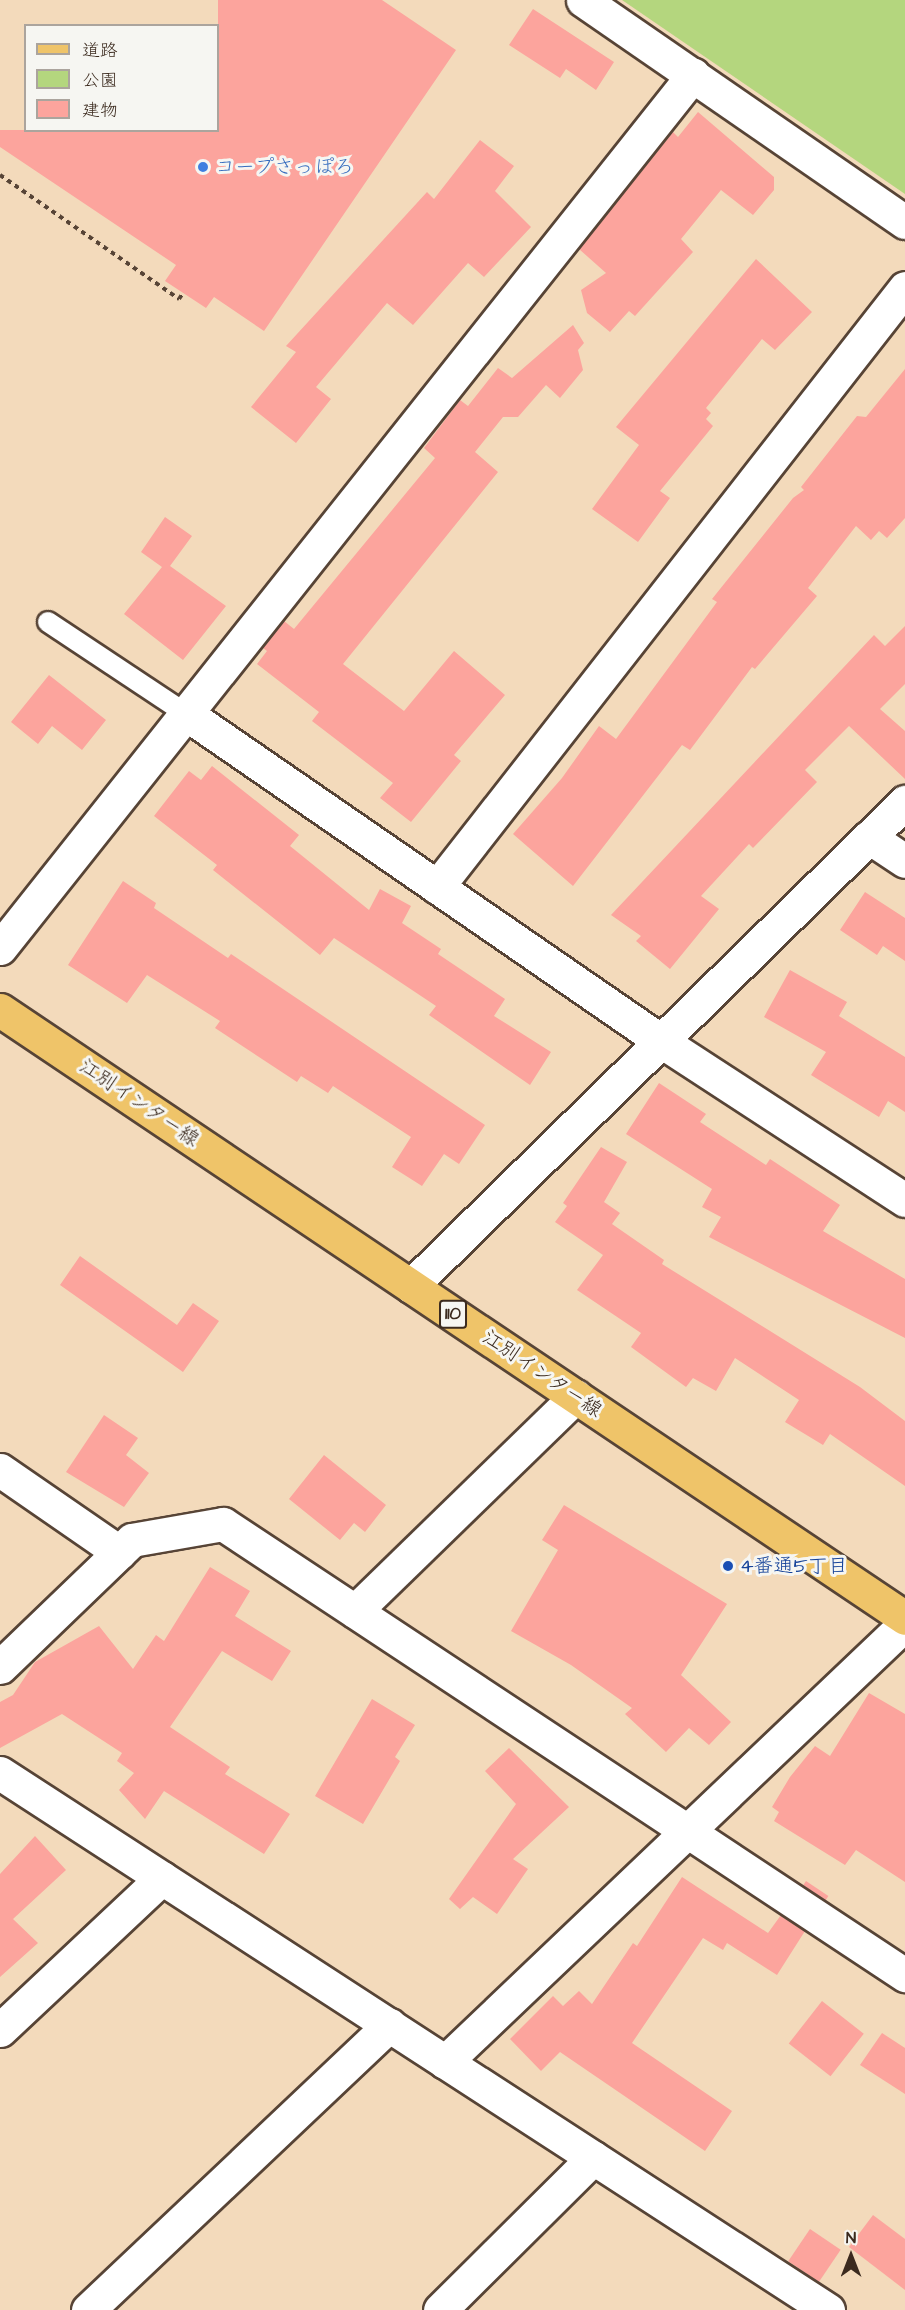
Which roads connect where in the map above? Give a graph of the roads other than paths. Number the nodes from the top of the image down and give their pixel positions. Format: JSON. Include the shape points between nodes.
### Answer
{"nodes":[{"id":1,"x":583,"y":0,"type":"edge"},
{"id":2,"x":693,"y":75,"type":"junction"},
{"id":3,"x":905,"y":222,"type":"edge"},
{"id":4,"x":905,"y":288,"type":"edge"},
{"id":5,"x":48,"y":622,"type":"dead end"},
{"id":6,"x":188,"y":715,"type":"junction"},
{"id":7,"x":905,"y":802,"type":"edge"},
{"id":8,"x":869,"y":837,"type":"junction"},
{"id":9,"x":905,"y":861,"type":"edge"},
{"id":10,"x":437,"y":887,"type":"junction"},
{"id":11,"x":0,"y":948,"type":"edge"},
{"id":12,"x":0,"y":1010,"type":"edge"},
{"id":13,"x":661,"y":1041,"type":"junction"},
{"id":14,"x":905,"y":1200,"type":"edge"},
{"id":15,"x":411,"y":1286,"type":"junction"},
{"id":16,"x":576,"y":1396,"type":"junction"},
{"id":17,"x":0,"y":1470,"type":"edge"},
{"id":18,"x":119,"y":1552,"type":"junction"},
{"id":19,"x":355,"y":1611,"type":"junction"},
{"id":20,"x":905,"y":1618,"type":"edge"},
{"id":21,"x":905,"y":1624,"type":"edge"},
{"id":22,"x":0,"y":1667,"type":"edge"},
{"id":23,"x":0,"y":1773,"type":"edge"},
{"id":24,"x":686,"y":1830,"type":"junction"},
{"id":25,"x":162,"y":1878,"type":"junction"},
{"id":26,"x":905,"y":1975,"type":"edge"},
{"id":27,"x":389,"y":2025,"type":"junction"},
{"id":28,"x":0,"y":2030,"type":"edge"},
{"id":29,"x":445,"y":2062,"type":"junction"},
{"id":30,"x":593,"y":2158,"type":"junction"},
{"id":31,"x":88,"y":2310,"type":"edge"},
{"id":32,"x":441,"y":2310,"type":"edge"},
{"id":33,"x":828,"y":2310,"type":"edge"}],
"edges":[{"from":1,"to":2,"type":"street"},
{"from":2,"to":3,"type":"street"},
{"from":2,"to":6,"type":"street"},
{"from":4,"to":10,"type":"street"},
{"from":5,"to":6,"type":"lane"},
{"from":6,"to":10,"type":"street"},
{"from":6,"to":11,"type":"street"},
{"from":7,"to":8,"type":"street"},
{"from":8,"to":9,"type":"street"},
{"from":8,"to":13,"type":"street"},
{"from":10,"to":13,"type":"street"},
{"from":12,"to":15,"type":"main road","name":"江別インター線","number":"110"},
{"from":13,"to":14,"type":"street"},
{"from":13,"to":15,"type":"street"},
{"from":15,"to":16,"type":"main road","name":"江別インター線","number":"110"},
{"from":16,"to":19,"type":"street"},
{"from":16,"to":20,"type":"main road","name":"江別インター線","number":"110"},
{"from":17,"to":18,"type":"street"},
{"from":18,"to":19,"type":"street","via":[[132,1540],[224,1524]]},
{"from":18,"to":22,"type":"street"},
{"from":19,"to":24,"type":"street"},
{"from":21,"to":24,"type":"street"},
{"from":23,"to":25,"type":"street"},
{"from":24,"to":26,"type":"street"},
{"from":24,"to":29,"type":"street"},
{"from":25,"to":27,"type":"street"},
{"from":25,"to":28,"type":"street"},
{"from":27,"to":29,"type":"street"},
{"from":27,"to":31,"type":"street"},
{"from":29,"to":30,"type":"street"},
{"from":30,"to":32,"type":"street"},
{"from":30,"to":33,"type":"street"}]}
